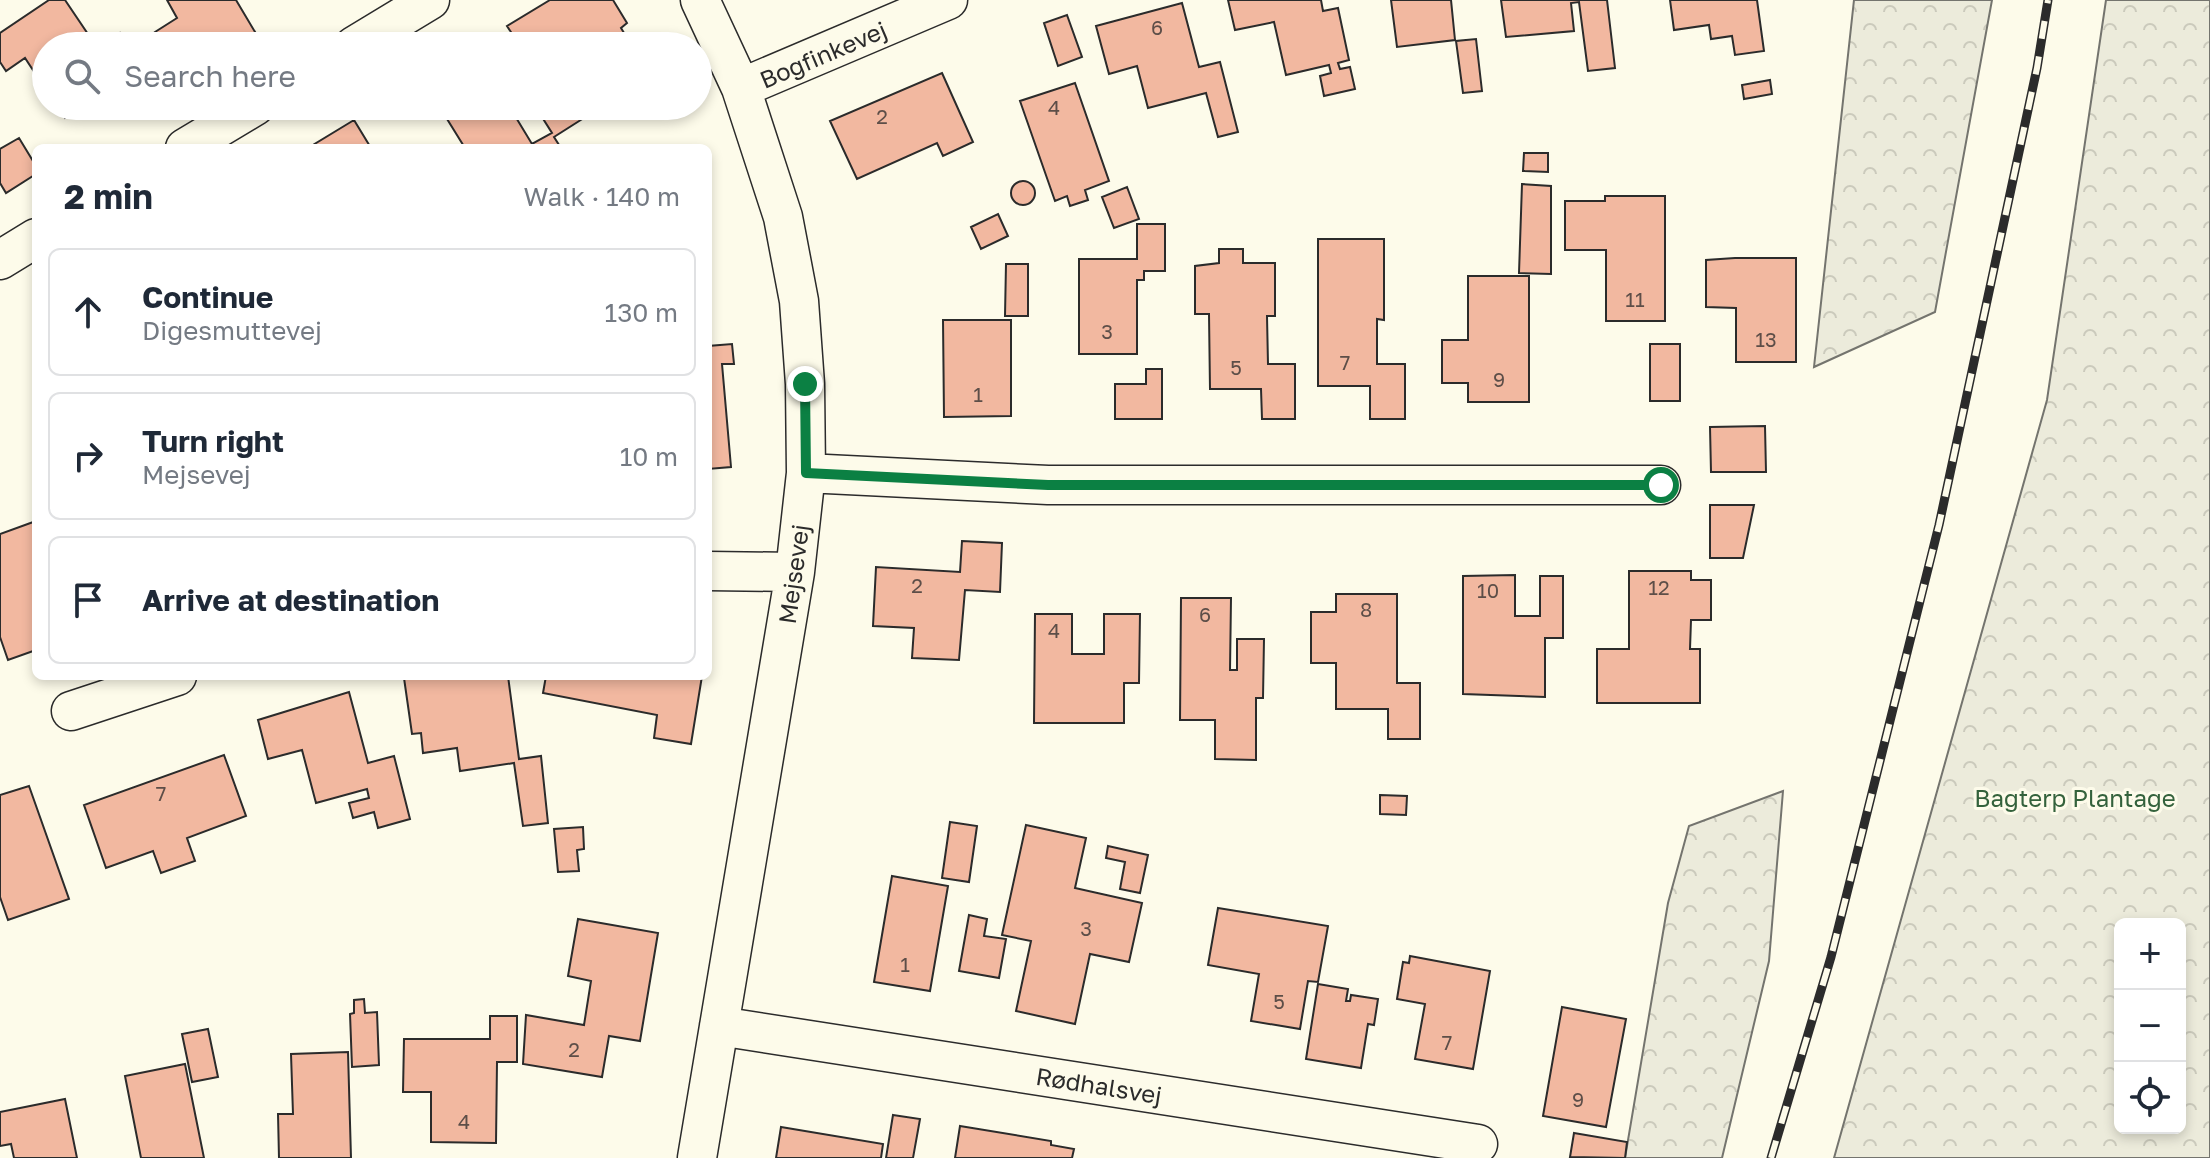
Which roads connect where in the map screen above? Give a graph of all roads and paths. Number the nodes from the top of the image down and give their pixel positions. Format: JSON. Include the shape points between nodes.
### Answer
{"nodes":[{"id":1,"x":430,"y":0,"type":"edge"},
{"id":2,"x":700,"y":0,"type":"edge"},
{"id":3,"x":948,"y":0,"type":"edge"},
{"id":4,"x":377,"y":32,"type":"edge"},
{"id":5,"x":741,"y":88,"type":"junction"},
{"id":6,"x":232,"y":120,"type":"edge"},
{"id":7,"x":192,"y":144,"type":"edge"},
{"id":8,"x":32,"y":240,"type":"edge"},
{"id":9,"x":0,"y":260,"type":"edge"},
{"id":10,"x":806,"y":473,"type":"junction"},
{"id":11,"x":1661,"y":485,"type":"dead end"},
{"id":12,"x":712,"y":571,"type":"edge"},
{"id":13,"x":795,"y":572,"type":"junction"},
{"id":14,"x":165,"y":680,"type":"edge"},
{"id":15,"x":71,"y":711,"type":"dead end"},
{"id":16,"x":719,"y":1026,"type":"junction"},
{"id":17,"x":1478,"y":1144,"type":"dead end"},
{"id":18,"x":697,"y":1158,"type":"edge"}],
"edges":[{"from":1,"to":4,"type":"street"},
{"from":2,"to":5,"type":"street","name":"Mejsevej"},
{"from":3,"to":5,"type":"street","name":"Bogfinkevej"},
{"from":5,"to":10,"type":"street","name":"Mejsevej","via":[[783,217],[799,301]]},
{"from":6,"to":7,"type":"street"},
{"from":8,"to":9,"type":"street"},
{"from":10,"to":11,"type":"street","via":[[1048,485]]},
{"from":10,"to":13,"type":"street","name":"Mejsevej"},
{"from":12,"to":13,"type":"street"},
{"from":13,"to":16,"type":"street","name":"Mejsevej"},
{"from":14,"to":15,"type":"street"},
{"from":16,"to":17,"type":"street","name":"Rødhalsvej"},
{"from":16,"to":18,"type":"street","name":"Mejsevej"}]}
